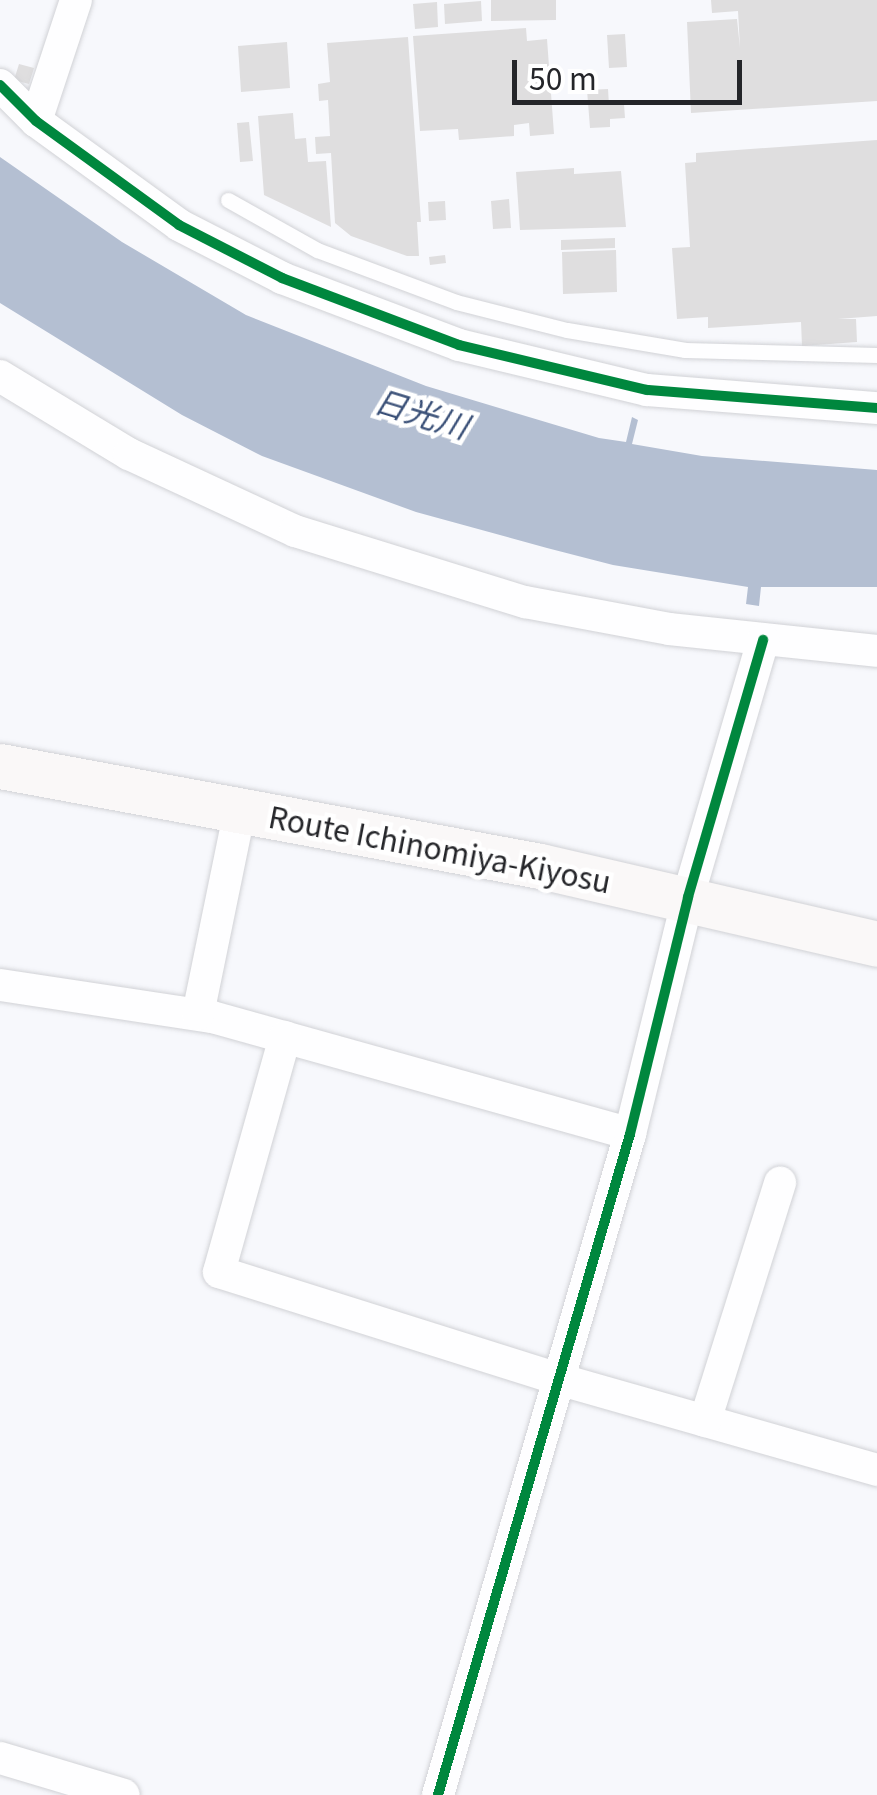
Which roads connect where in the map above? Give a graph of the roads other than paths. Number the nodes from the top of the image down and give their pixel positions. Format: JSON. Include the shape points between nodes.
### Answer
{"nodes":[{"id":1,"x":76,"y":0,"type":"edge"},
{"id":2,"x":0,"y":84,"type":"edge"},
{"id":3,"x":36,"y":121,"type":"junction"},
{"id":4,"x":228,"y":200,"type":"dead end"},
{"id":5,"x":877,"y":355,"type":"edge"},
{"id":6,"x":0,"y":376,"type":"edge"},
{"id":7,"x":877,"y":408,"type":"edge"},
{"id":8,"x":763,"y":640,"type":"junction"},
{"id":9,"x":877,"y":651,"type":"edge"},
{"id":10,"x":0,"y":766,"type":"edge"},
{"id":11,"x":240,"y":809,"type":"junction"},
{"id":12,"x":688,"y":898,"type":"junction"},
{"id":13,"x":877,"y":944,"type":"edge"},
{"id":14,"x":0,"y":985,"type":"edge"},
{"id":15,"x":198,"y":1014,"type":"junction"},
{"id":16,"x":284,"y":1037,"type":"junction"},
{"id":17,"x":630,"y":1134,"type":"junction"},
{"id":18,"x":780,"y":1183,"type":"dead end"},
{"id":19,"x":558,"y":1379,"type":"junction"},
{"id":20,"x":706,"y":1422,"type":"junction"},
{"id":21,"x":877,"y":1470,"type":"edge"},
{"id":22,"x":0,"y":1758,"type":"edge"},
{"id":23,"x":124,"y":1795,"type":"edge"},
{"id":24,"x":438,"y":1795,"type":"edge"}],
"edges":[{"from":1,"to":3,"type":"street"},
{"from":2,"to":3,"type":"street"},
{"from":3,"to":7,"type":"street","via":[[179,225],[282,278],[459,345],[647,390]]},
{"from":4,"to":5,"type":"lane","via":[[316,250],[456,302],[567,330],[685,350]]},
{"from":6,"to":8,"type":"street","via":[[129,454],[295,530],[525,602]]},
{"from":8,"to":9,"type":"street"},
{"from":8,"to":12,"type":"street"},
{"from":10,"to":11,"type":"main road","name":"Route Ichinomiya-Kiyosu"},
{"from":11,"to":12,"type":"main road","name":"Route Ichinomiya-Kiyosu"},
{"from":11,"to":15,"type":"street"},
{"from":12,"to":13,"type":"main road","name":"Route Ichinomiya-Kiyosu"},
{"from":12,"to":17,"type":"street"},
{"from":14,"to":15,"type":"street"},
{"from":15,"to":16,"type":"street"},
{"from":16,"to":17,"type":"street"},
{"from":16,"to":19,"type":"street","via":[[220,1272]]},
{"from":17,"to":19,"type":"street"},
{"from":18,"to":20,"type":"street"},
{"from":19,"to":20,"type":"street"},
{"from":19,"to":24,"type":"street"},
{"from":20,"to":21,"type":"street"},
{"from":22,"to":23,"type":"street"}]}
